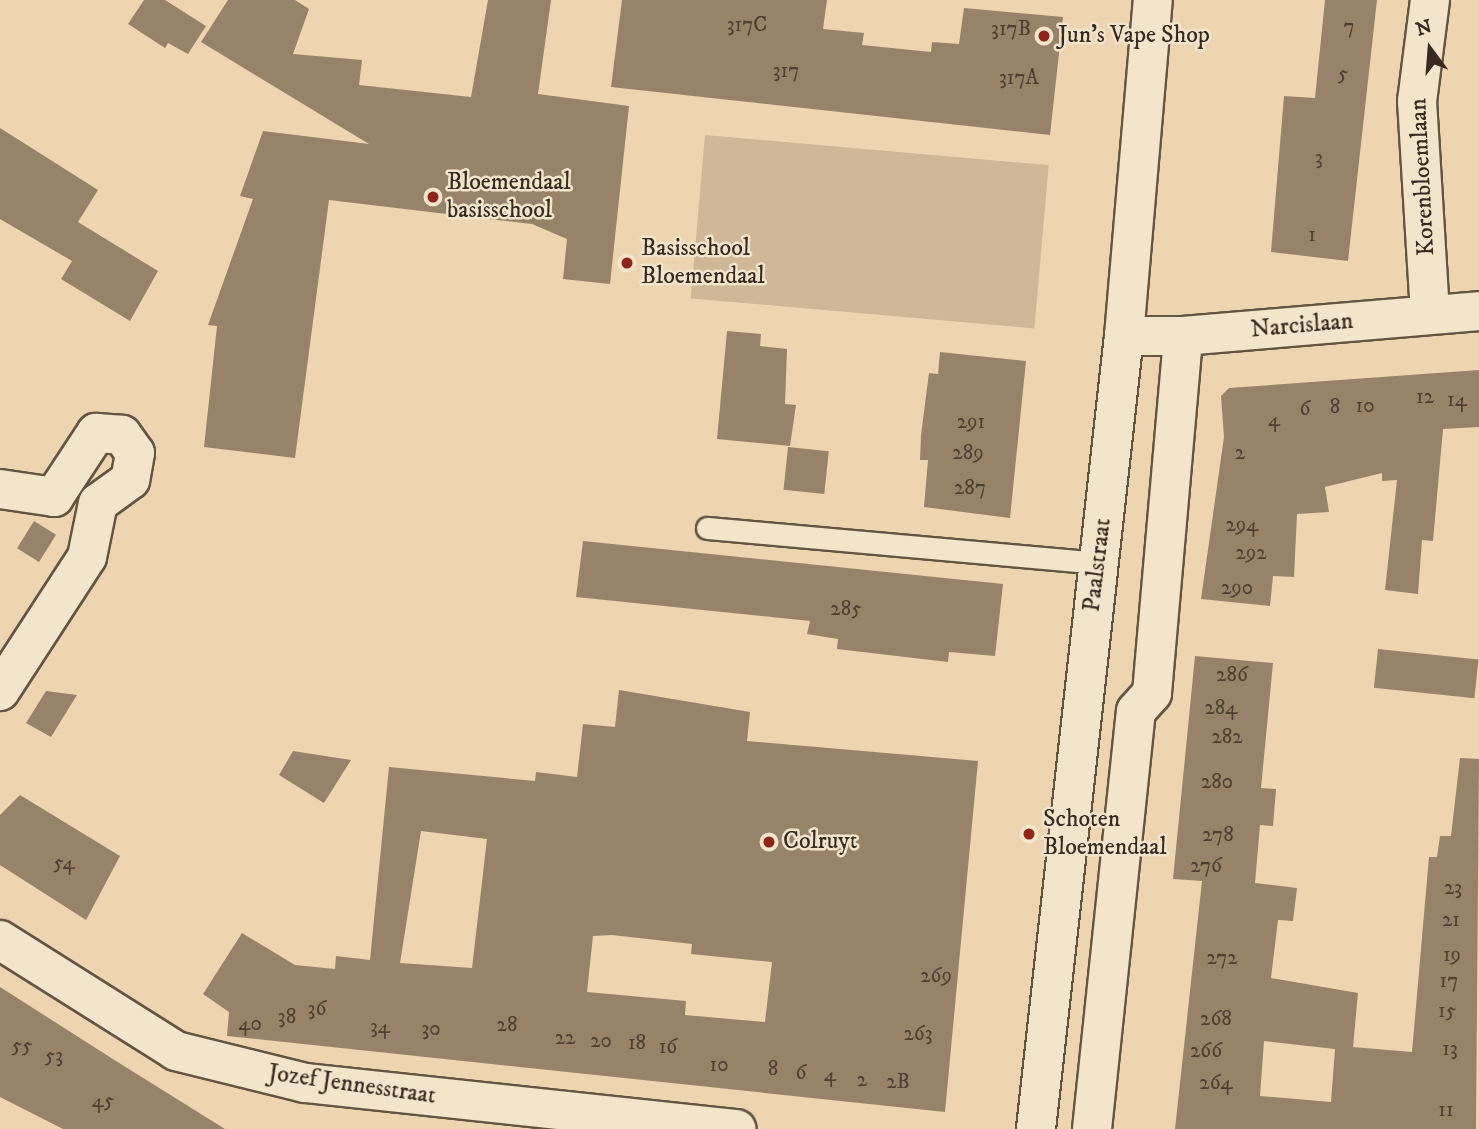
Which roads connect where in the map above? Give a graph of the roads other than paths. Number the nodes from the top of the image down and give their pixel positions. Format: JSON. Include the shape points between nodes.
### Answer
{"nodes":[{"id":1,"x":1153,"y":0,"type":"edge"},
{"id":2,"x":1430,"y":0,"type":"edge"},
{"id":3,"x":1479,"y":310,"type":"edge"},
{"id":4,"x":1430,"y":313,"type":"junction"},
{"id":5,"x":1124,"y":335,"type":"junction"},
{"id":6,"x":1183,"y":336,"type":"junction"},
{"id":7,"x":0,"y":489,"type":"edge"},
{"id":8,"x":54,"y":497,"type":"junction"},
{"id":9,"x":98,"y":503,"type":"junction"},
{"id":10,"x":707,"y":528,"type":"dead end"},
{"id":11,"x":1097,"y":563,"type":"junction"},
{"id":12,"x":0,"y":691,"type":"edge"},
{"id":13,"x":0,"y":940,"type":"edge"},
{"id":14,"x":737,"y":1129,"type":"edge"},
{"id":15,"x":1036,"y":1129,"type":"edge"},
{"id":16,"x":1092,"y":1129,"type":"edge"}],
"edges":[{"from":1,"to":5,"type":"street","name":"Paalstraat"},
{"from":2,"to":4,"type":"street","name":"Korenbloemlaan","via":[[1417,101]]},
{"from":3,"to":4,"type":"street","name":"Narcislaan"},
{"from":4,"to":6,"type":"street","name":"Narcislaan"},
{"from":5,"to":6,"type":"street","name":"Narcislaan"},
{"from":5,"to":11,"type":"street","name":"Paalstraat"},
{"from":6,"to":16,"type":"street","via":[[1152,693],[1136,711]]},
{"from":7,"to":8,"type":"street"},
{"from":8,"to":9,"type":"street"},
{"from":8,"to":9,"type":"street","via":[[96,433],[122,435],[135,453],[130,480]]},
{"from":9,"to":12,"type":"street","via":[[87,557]]},
{"from":10,"to":11,"type":"lane"},
{"from":11,"to":15,"type":"street","name":"Paalstraat"},
{"from":13,"to":14,"type":"street","name":"Jozef Jennesstraat","via":[[176,1051],[305,1083]]}]}
